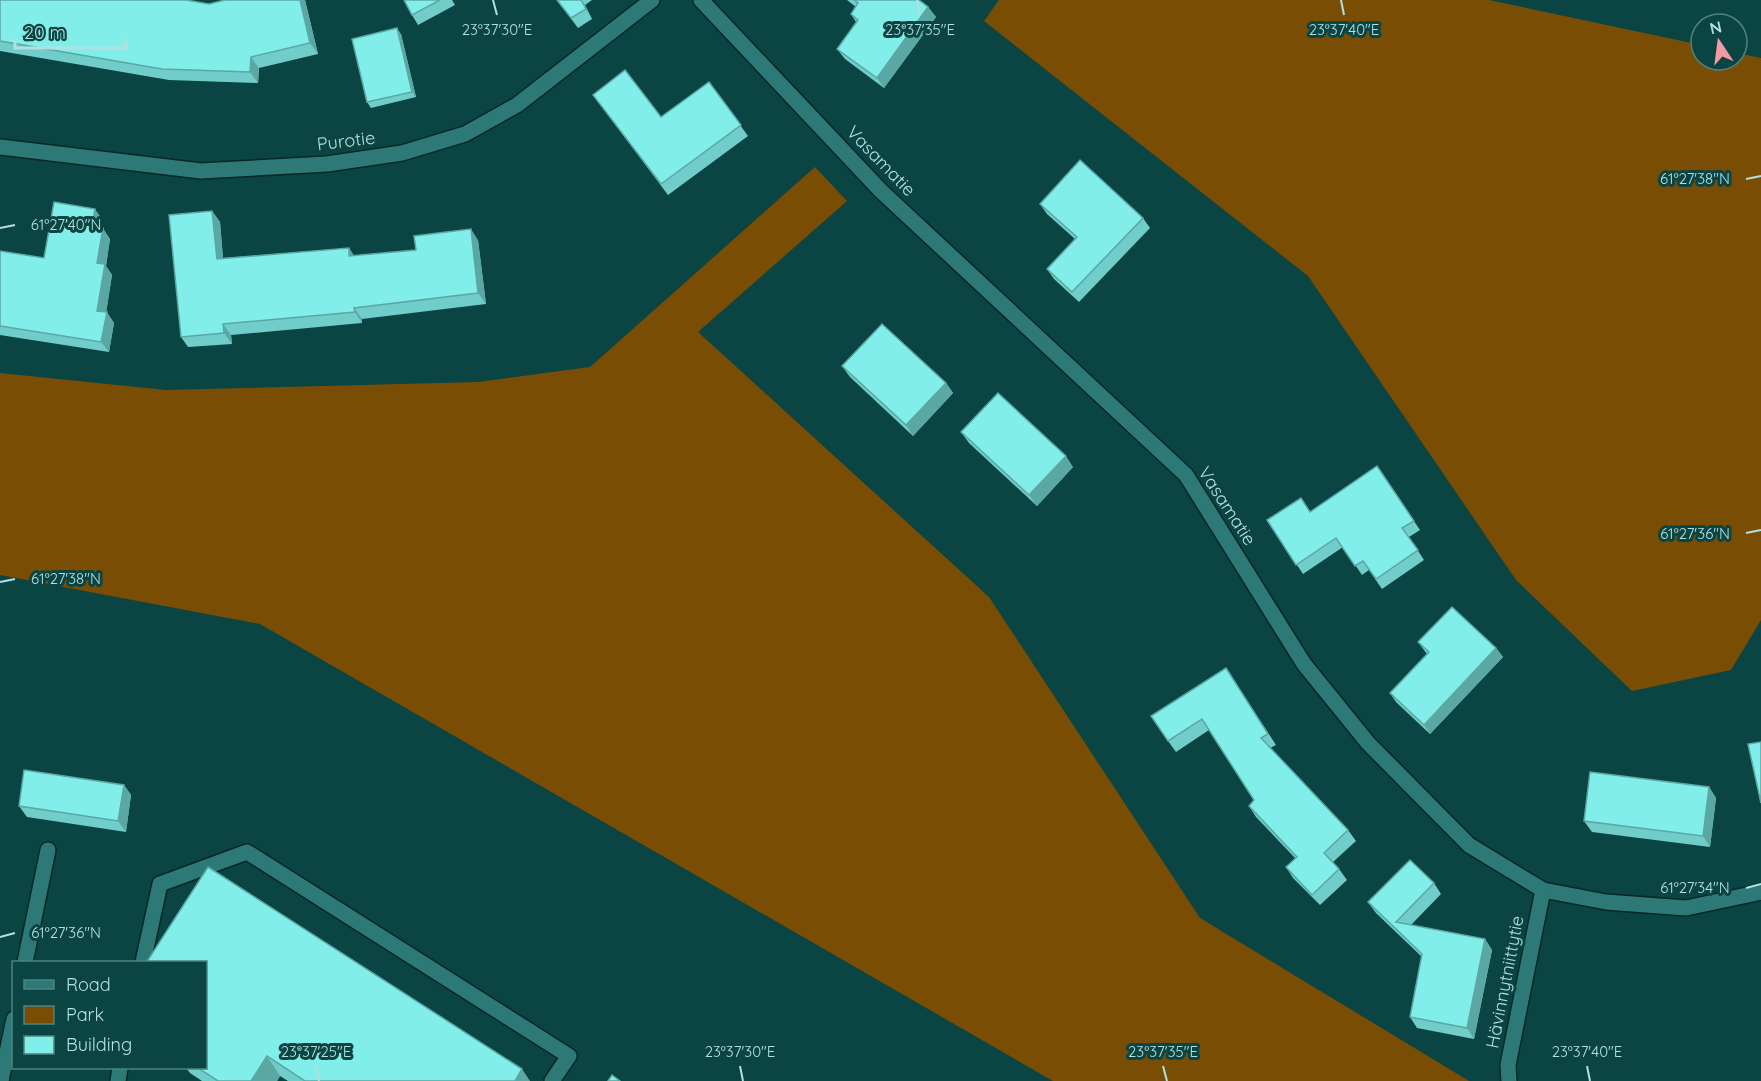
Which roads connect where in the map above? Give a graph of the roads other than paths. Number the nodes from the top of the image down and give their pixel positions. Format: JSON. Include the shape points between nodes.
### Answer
{"nodes":[{"id":1,"x":652,"y":0,"type":"edge"},
{"id":2,"x":701,"y":0,"type":"edge"},
{"id":3,"x":0,"y":147,"type":"edge"},
{"id":4,"x":48,"y":849,"type":"dead end"},
{"id":5,"x":1543,"y":890,"type":"junction"},
{"id":6,"x":1761,"y":892,"type":"edge"},
{"id":7,"x":25,"y":961,"type":"edge"},
{"id":8,"x":143,"y":961,"type":"edge"},
{"id":9,"x":12,"y":1029,"type":"edge"},
{"id":10,"x":1,"y":1081,"type":"edge"},
{"id":11,"x":552,"y":1081,"type":"edge"},
{"id":12,"x":1509,"y":1081,"type":"edge"}],
"edges":[{"from":1,"to":3,"type":"street","name":"Purotie","via":[[517,105],[465,134],[402,153],[327,164],[201,171]]},
{"from":2,"to":5,"type":"street","name":"Vasamatie","via":[[881,191],[1186,476],[1304,664],[1368,743],[1469,845]]},
{"from":4,"to":7,"type":"street"},
{"from":5,"to":6,"type":"street","name":"Vasamatie","via":[[1606,902],[1686,908]]},
{"from":5,"to":12,"type":"street","name":"Hävinnytniittytie","via":[[1508,1065]]},
{"from":8,"to":11,"type":"street","via":[[160,884],[247,852],[569,1056]]},
{"from":9,"to":10,"type":"street"}]}
